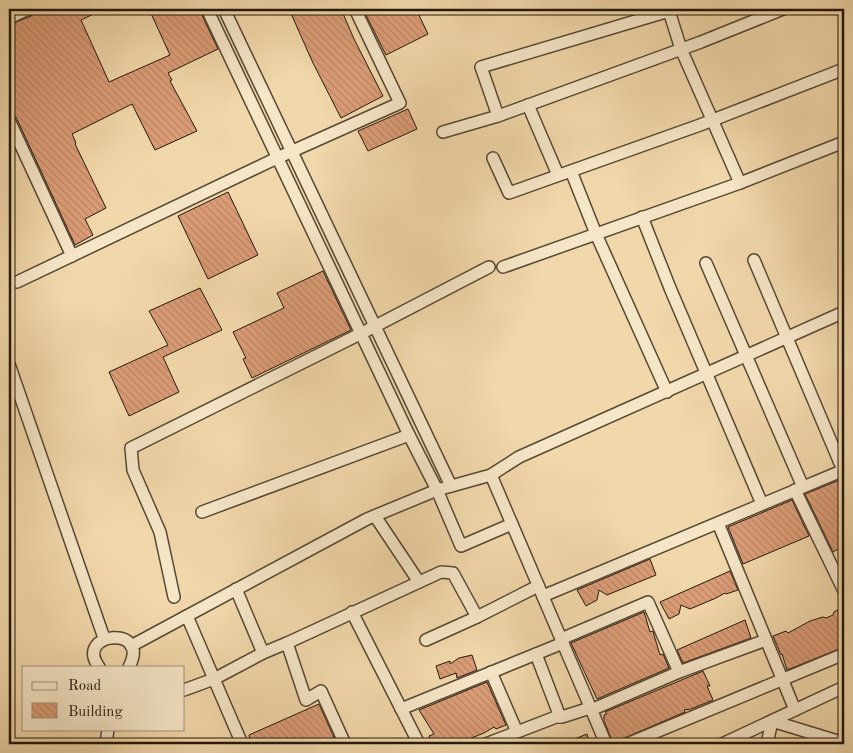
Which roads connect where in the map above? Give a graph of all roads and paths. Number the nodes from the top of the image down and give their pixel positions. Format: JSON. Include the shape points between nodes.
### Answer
{"nodes":[{"id":1,"x":26,"y":9,"type":"edge"},
{"id":2,"x":207,"y":9,"type":"edge"},
{"id":3,"x":224,"y":9,"type":"edge"},
{"id":4,"x":356,"y":9,"type":"edge"},
{"id":5,"x":783,"y":9,"type":"edge"},
{"id":6,"x":9,"y":18,"type":"edge"},
{"id":7,"x":681,"y":49,"type":"junction"},
{"id":8,"x":844,"y":69,"type":"edge"},
{"id":9,"x":528,"y":105,"type":"junction"},
{"id":10,"x":498,"y":116,"type":"junction"},
{"id":11,"x":9,"y":120,"type":"edge"},
{"id":12,"x":712,"y":120,"type":"junction"},
{"id":13,"x":443,"y":132,"type":"dead end"},
{"id":14,"x":844,"y":142,"type":"edge"},
{"id":15,"x":291,"y":151,"type":"junction"},
{"id":16,"x":277,"y":158,"type":"junction"},
{"id":17,"x":493,"y":158,"type":"dead end"},
{"id":18,"x":571,"y":170,"type":"junction"},
{"id":19,"x":558,"y":175,"type":"junction"},
{"id":20,"x":740,"y":183,"type":"junction"},
{"id":21,"x":642,"y":217,"type":"junction"},
{"id":22,"x":596,"y":234,"type":"junction"},
{"id":23,"x":72,"y":256,"type":"junction"},
{"id":24,"x":754,"y":260,"type":"dead end"},
{"id":25,"x":706,"y":264,"type":"dead end"},
{"id":26,"x":489,"y":267,"type":"dead end"},
{"id":27,"x":503,"y":267,"type":"dead end"},
{"id":28,"x":17,"y":282,"type":"dead end"},
{"id":29,"x":844,"y":312,"type":"edge"},
{"id":30,"x":375,"y":326,"type":"junction"},
{"id":31,"x":362,"y":332,"type":"junction"},
{"id":32,"x":787,"y":338,"type":"junction"},
{"id":33,"x":747,"y":356,"type":"junction"},
{"id":34,"x":9,"y":364,"type":"edge"},
{"id":35,"x":708,"y":374,"type":"junction"},
{"id":36,"x":667,"y":392,"type":"junction"},
{"id":37,"x":409,"y":434,"type":"junction"},
{"id":38,"x":844,"y":470,"type":"edge"},
{"id":39,"x":491,"y":475,"type":"junction"},
{"id":40,"x":451,"y":486,"type":"junction"},
{"id":41,"x":799,"y":489,"type":"junction"},
{"id":42,"x":437,"y":490,"type":"junction"},
{"id":43,"x":762,"y":504,"type":"junction"},
{"id":44,"x":202,"y":512,"type":"dead end"},
{"id":45,"x":375,"y":516,"type":"junction"},
{"id":46,"x":718,"y":523,"type":"junction"},
{"id":47,"x":512,"y":524,"type":"junction"},
{"id":48,"x":419,"y":582,"type":"junction"},
{"id":49,"x":236,"y":589,"type":"junction"},
{"id":50,"x":541,"y":591,"type":"junction"},
{"id":51,"x":844,"y":591,"type":"edge"},
{"id":52,"x":174,"y":597,"type":"dead end"},
{"id":53,"x":352,"y":612,"type":"junction"},
{"id":54,"x":187,"y":616,"type":"junction"},
{"id":55,"x":477,"y":617,"type":"junction"},
{"id":56,"x":104,"y":638,"type":"junction"},
{"id":57,"x":426,"y":640,"type":"dead end"},
{"id":58,"x":766,"y":640,"type":"junction"},
{"id":59,"x":562,"y":641,"type":"junction"},
{"id":60,"x":287,"y":643,"type":"junction"},
{"id":61,"x":131,"y":646,"type":"junction"},
{"id":62,"x":263,"y":653,"type":"junction"},
{"id":63,"x":536,"y":654,"type":"junction"},
{"id":64,"x":844,"y":654,"type":"edge"},
{"id":65,"x":99,"y":666,"type":"edge"},
{"id":66,"x":129,"y":666,"type":"edge"},
{"id":67,"x":491,"y":672,"type":"junction"},
{"id":68,"x":679,"y":672,"type":"junction"},
{"id":69,"x":214,"y":678,"type":"junction"},
{"id":70,"x":782,"y":679,"type":"junction"},
{"id":71,"x":844,"y":687,"type":"edge"},
{"id":72,"x":185,"y":690,"type":"edge"},
{"id":73,"x":401,"y":709,"type":"junction"},
{"id":74,"x":591,"y":709,"type":"junction"},
{"id":75,"x":795,"y":710,"type":"junction"},
{"id":76,"x":560,"y":717,"type":"junction"},
{"id":77,"x":772,"y":721,"type":"junction"},
{"id":78,"x":108,"y":730,"type":"edge"},
{"id":79,"x":517,"y":732,"type":"junction"},
{"id":80,"x":494,"y":743,"type":"edge"},
{"id":81,"x":843,"y":743,"type":"edge"},
{"id":82,"x":106,"y":744,"type":"edge"},
{"id":83,"x":242,"y":744,"type":"edge"},
{"id":84,"x":345,"y":744,"type":"edge"},
{"id":85,"x":418,"y":744,"type":"edge"},
{"id":86,"x":606,"y":744,"type":"edge"},
{"id":87,"x":627,"y":744,"type":"edge"},
{"id":88,"x":722,"y":744,"type":"edge"},
{"id":89,"x":767,"y":744,"type":"edge"}],
"edges":[{"from":1,"to":6,"type":"street"},
{"from":2,"to":16,"type":"street"},
{"from":3,"to":15,"type":"street"},
{"from":4,"to":15,"type":"street","via":[[400,103]]},
{"from":5,"to":7,"type":"street"},
{"from":7,"to":9,"type":"street"},
{"from":7,"to":10,"type":"street","via":[[669,12],[481,67]]},
{"from":7,"to":12,"type":"street"},
{"from":8,"to":12,"type":"street"},
{"from":9,"to":10,"type":"street"},
{"from":9,"to":19,"type":"street"},
{"from":10,"to":13,"type":"street"},
{"from":11,"to":23,"type":"street"},
{"from":12,"to":18,"type":"street"},
{"from":12,"to":20,"type":"street"},
{"from":14,"to":20,"type":"street"},
{"from":15,"to":16,"type":"street"},
{"from":15,"to":30,"type":"street"},
{"from":16,"to":23,"type":"street"},
{"from":16,"to":31,"type":"street"},
{"from":17,"to":19,"type":"street","via":[[509,193]]},
{"from":18,"to":19,"type":"street"},
{"from":18,"to":22,"type":"street"},
{"from":20,"to":21,"type":"street"},
{"from":21,"to":22,"type":"street"},
{"from":21,"to":35,"type":"street"},
{"from":22,"to":27,"type":"street"},
{"from":22,"to":36,"type":"street"},
{"from":23,"to":28,"type":"street"},
{"from":24,"to":32,"type":"street"},
{"from":25,"to":33,"type":"street"},
{"from":26,"to":30,"type":"street"},
{"from":29,"to":32,"type":"street"},
{"from":30,"to":31,"type":"street"},
{"from":30,"to":40,"type":"street"},
{"from":31,"to":37,"type":"street"},
{"from":31,"to":52,"type":"street","via":[[131,448],[133,470],[160,532]]},
{"from":32,"to":33,"type":"street"},
{"from":32,"to":38,"type":"street"},
{"from":33,"to":35,"type":"street"},
{"from":33,"to":41,"type":"street"},
{"from":34,"to":56,"type":"street"},
{"from":35,"to":36,"type":"street"},
{"from":35,"to":43,"type":"street"},
{"from":36,"to":39,"type":"street","via":[[519,457]]},
{"from":37,"to":42,"type":"street"},
{"from":37,"to":44,"type":"street"},
{"from":38,"to":41,"type":"street"},
{"from":39,"to":40,"type":"street"},
{"from":39,"to":47,"type":"street"},
{"from":40,"to":42,"type":"street"},
{"from":41,"to":43,"type":"street"},
{"from":41,"to":51,"type":"street"},
{"from":42,"to":45,"type":"street"},
{"from":42,"to":47,"type":"street","via":[[461,546]]},
{"from":43,"to":46,"type":"street"},
{"from":45,"to":48,"type":"street"},
{"from":45,"to":49,"type":"street"},
{"from":46,"to":50,"type":"street"},
{"from":46,"to":58,"type":"street"},
{"from":47,"to":50,"type":"street"},
{"from":48,"to":53,"type":"street"},
{"from":48,"to":55,"type":"street","via":[[441,572],[453,573]]},
{"from":49,"to":54,"type":"street"},
{"from":49,"to":62,"type":"street"},
{"from":50,"to":55,"type":"street"},
{"from":50,"to":59,"type":"street"},
{"from":53,"to":60,"type":"street"},
{"from":53,"to":73,"type":"street"},
{"from":54,"to":61,"type":"street"},
{"from":54,"to":69,"type":"street"},
{"from":55,"to":57,"type":"street"},
{"from":56,"to":61,"type":"street","via":[[119,636]]},
{"from":56,"to":65,"type":"street","via":[[95,650]]},
{"from":58,"to":68,"type":"street"},
{"from":58,"to":70,"type":"street"},
{"from":59,"to":63,"type":"street"},
{"from":59,"to":68,"type":"street","via":[[648,602]]},
{"from":59,"to":74,"type":"street"},
{"from":60,"to":62,"type":"street"},
{"from":60,"to":84,"type":"street","via":[[306,700],[321,691]]},
{"from":61,"to":66,"type":"street"},
{"from":62,"to":69,"type":"street"},
{"from":63,"to":67,"type":"street"},
{"from":63,"to":76,"type":"street"},
{"from":64,"to":70,"type":"street"},
{"from":67,"to":73,"type":"street"},
{"from":67,"to":79,"type":"street"},
{"from":68,"to":74,"type":"street"},
{"from":69,"to":72,"type":"street"},
{"from":69,"to":83,"type":"street"},
{"from":70,"to":75,"type":"street"},
{"from":70,"to":87,"type":"street"},
{"from":71,"to":75,"type":"street"},
{"from":73,"to":85,"type":"street"},
{"from":74,"to":76,"type":"street"},
{"from":74,"to":86,"type":"street"},
{"from":75,"to":77,"type":"street"},
{"from":76,"to":79,"type":"street"},
{"from":77,"to":81,"type":"street"},
{"from":77,"to":88,"type":"street"},
{"from":77,"to":89,"type":"street"},
{"from":78,"to":82,"type":"street"},
{"from":79,"to":80,"type":"street"}]}
